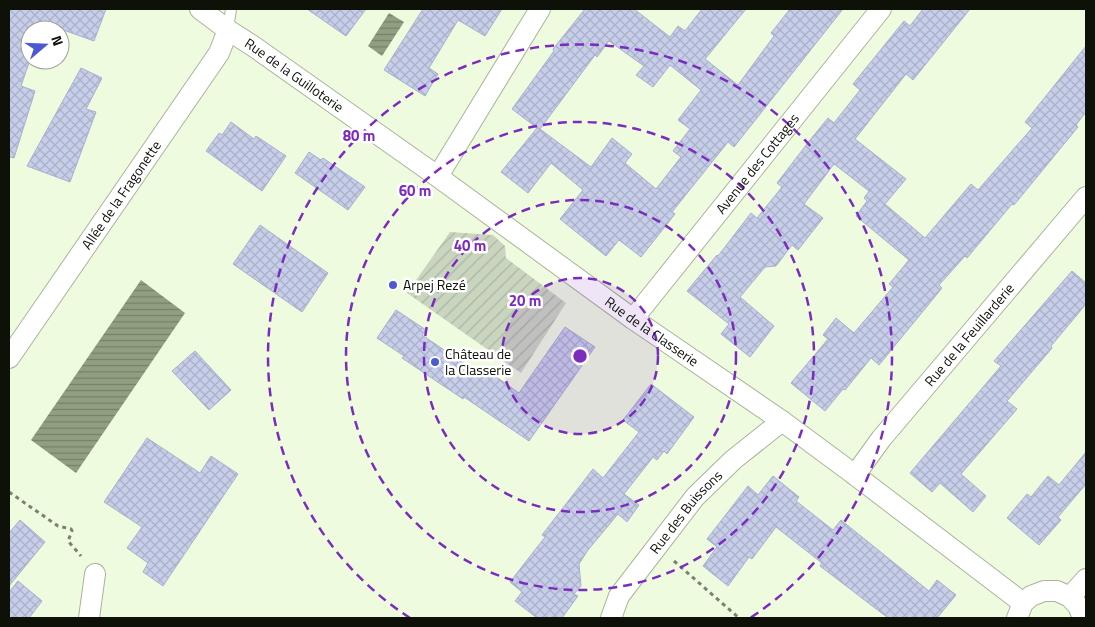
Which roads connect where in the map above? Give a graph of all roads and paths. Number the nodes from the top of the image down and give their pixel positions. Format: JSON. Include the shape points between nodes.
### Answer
{"nodes":[{"id":1,"x":200,"y":9,"type":"edge"},
{"id":2,"x":232,"y":9,"type":"edge"},
{"id":3,"x":540,"y":9,"type":"edge"},
{"id":4,"x":882,"y":9,"type":"edge"},
{"id":5,"x":228,"y":30,"type":"junction"},
{"id":6,"x":438,"y":176,"type":"junction"},
{"id":7,"x":1086,"y":196,"type":"edge"},
{"id":8,"x":633,"y":319,"type":"junction"},
{"id":9,"x":9,"y":358,"type":"edge"},
{"id":10,"x":782,"y":421,"type":"junction"},
{"id":11,"x":855,"y":475,"type":"junction"},
{"id":12,"x":9,"y":492,"type":"edge"},
{"id":13,"x":657,"y":546,"type":"junction"},
{"id":14,"x":96,"y":574,"type":"joint"},
{"id":15,"x":1086,"y":579,"type":"edge"},
{"id":16,"x":1070,"y":597,"type":"junction"},
{"id":17,"x":1020,"y":611,"type":"edge"},
{"id":18,"x":89,"y":618,"type":"edge"},
{"id":19,"x":611,"y":618,"type":"edge"},
{"id":20,"x":739,"y":618,"type":"edge"},
{"id":21,"x":1083,"y":618,"type":"edge"}],
"edges":[{"from":1,"to":5,"type":"street","name":"Rue de la Guilloterie"},
{"from":2,"to":5,"type":"lane"},
{"from":3,"to":6,"type":"street"},
{"from":4,"to":8,"type":"street","name":"Avenue des Cottages"},
{"from":5,"to":6,"type":"street","name":"Rue de la Guilloterie"},
{"from":5,"to":9,"type":"street","name":"Allée de la Fragonette","via":[[218,53]]},
{"from":6,"to":8,"type":"street","name":"Rue de la Classerie"},
{"from":7,"to":11,"type":"street","name":"Rue de la Feuillarderie","via":[[881,439]]},
{"from":8,"to":10,"type":"street","name":"Rue de la Classerie"},
{"from":10,"to":11,"type":"street","name":"Rue de la Classerie"},
{"from":10,"to":13,"type":"street","name":"Rue des Buissons","via":[[732,460],[695,496]]},
{"from":11,"to":17,"type":"street","name":"Rue de la Classerie"},
{"from":12,"to":14,"type":"path","via":[[58,526],[71,529],[68,540]]},
{"from":13,"to":19,"type":"street","name":"Rue des Buissons","via":[[619,596]]},
{"from":13,"to":20,"type":"path"},
{"from":14,"to":18,"type":"street"},
{"from":15,"to":16,"type":"street"},
{"from":16,"to":17,"type":"street","via":[[1057,591],[1044,591],[1031,596]]},
{"from":16,"to":21,"type":"street"}]}
